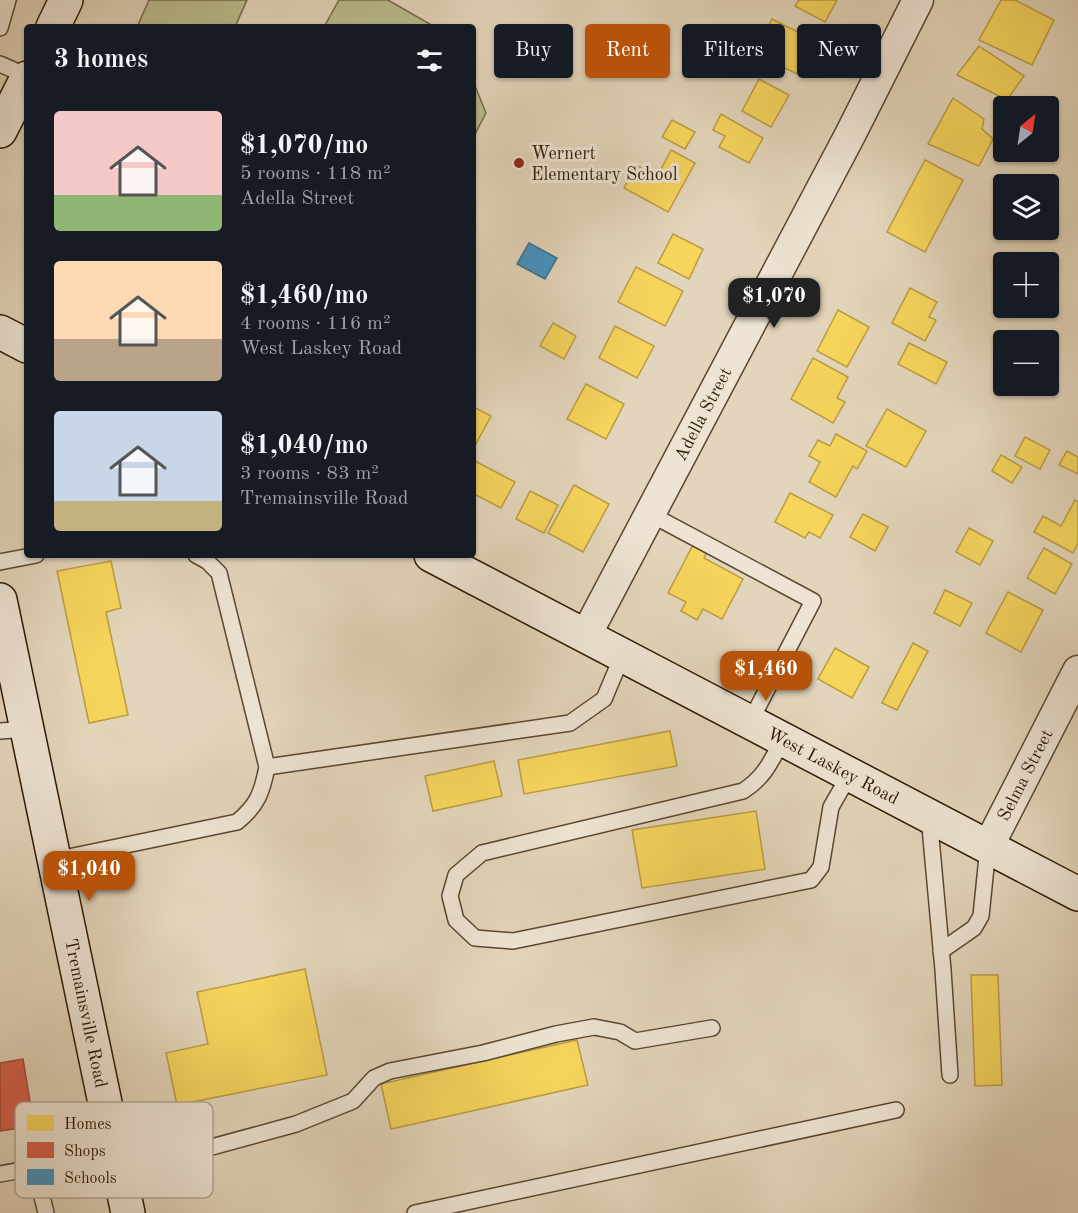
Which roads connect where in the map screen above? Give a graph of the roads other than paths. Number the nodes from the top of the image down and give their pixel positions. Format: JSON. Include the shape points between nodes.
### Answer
{"nodes":[{"id":1,"x":8,"y":0,"type":"edge"},
{"id":2,"x":918,"y":0,"type":"edge"},
{"id":3,"x":0,"y":28,"type":"edge"},
{"id":4,"x":0,"y":64,"type":"edge"},
{"id":5,"x":24,"y":76,"type":"edge"},
{"id":6,"x":24,"y":83,"type":"edge"},
{"id":7,"x":0,"y":131,"type":"edge"},
{"id":8,"x":0,"y":332,"type":"edge"},
{"id":9,"x":24,"y":344,"type":"edge"},
{"id":10,"x":650,"y":514,"type":"junction"},
{"id":11,"x":24,"y":557,"type":"edge"},
{"id":12,"x":202,"y":558,"type":"edge"},
{"id":13,"x":437,"y":558,"type":"edge"},
{"id":14,"x":0,"y":562,"type":"edge"},
{"id":15,"x":0,"y":600,"type":"edge"},
{"id":16,"x":586,"y":635,"type":"junction"},
{"id":17,"x":5,"y":648,"type":"edge"},
{"id":18,"x":623,"y":654,"type":"junction"},
{"id":19,"x":1078,"y":672,"type":"edge"},
{"id":20,"x":750,"y":722,"type":"junction"},
{"id":21,"x":13,"y":730,"type":"edge"},
{"id":22,"x":783,"y":739,"type":"junction"},
{"id":23,"x":267,"y":766,"type":"junction"},
{"id":24,"x":850,"y":774,"type":"junction"},
{"id":25,"x":929,"y":816,"type":"junction"},
{"id":26,"x":988,"y":847,"type":"junction"},
{"id":27,"x":54,"y":860,"type":"junction"},
{"id":28,"x":1078,"y":894,"type":"edge"},
{"id":29,"x":941,"y":951,"type":"junction"},
{"id":30,"x":712,"y":1028,"type":"dead end"},
{"id":31,"x":950,"y":1075,"type":"dead end"},
{"id":32,"x":105,"y":1102,"type":"edge"},
{"id":33,"x":896,"y":1110,"type":"dead end"},
{"id":34,"x":213,"y":1142,"type":"edge"},
{"id":35,"x":15,"y":1171,"type":"edge"},
{"id":36,"x":0,"y":1174,"type":"edge"},
{"id":37,"x":42,"y":1198,"type":"edge"},
{"id":38,"x":125,"y":1198,"type":"edge"},
{"id":39,"x":46,"y":1213,"type":"edge"},
{"id":40,"x":128,"y":1213,"type":"edge"},
{"id":41,"x":416,"y":1213,"type":"edge"}],
"edges":[{"from":1,"to":3,"type":"lane"},
{"from":2,"to":10,"type":"street","name":"Adella Street"},
{"from":4,"to":5,"type":"lane"},
{"from":6,"to":7,"type":"main road"},
{"from":8,"to":9,"type":"main road"},
{"from":10,"to":16,"type":"street","name":"Adella Street"},
{"from":10,"to":20,"type":"lane","via":[[813,601]]},
{"from":11,"to":14,"type":"lane"},
{"from":12,"to":23,"type":"lane","via":[[219,573]]},
{"from":13,"to":16,"type":"main road","name":"West Laskey Road"},
{"from":15,"to":17,"type":"main road","name":"Tremainsville Road"},
{"from":16,"to":18,"type":"main road","name":"West Laskey Road"},
{"from":17,"to":21,"type":"main road","name":"Tremainsville Road"},
{"from":18,"to":20,"type":"main road","name":"West Laskey Road"},
{"from":18,"to":23,"type":"lane","via":[[604,699],[570,723]]},
{"from":19,"to":26,"type":"street","name":"Selma Street"},
{"from":20,"to":22,"type":"main road","name":"West Laskey Road"},
{"from":21,"to":27,"type":"main road","name":"Tremainsville Road"},
{"from":22,"to":24,"type":"main road","name":"West Laskey Road"},
{"from":22,"to":24,"type":"lane","via":[[757,782],[743,790],[482,853],[456,875],[450,896],[456,920],[475,938],[513,941],[811,880],[821,867],[831,807]]},
{"from":23,"to":27,"type":"lane","via":[[261,794],[250,812],[237,822]]},
{"from":24,"to":25,"type":"main road","name":"West Laskey Road"},
{"from":25,"to":26,"type":"main road","name":"West Laskey Road"},
{"from":25,"to":29,"type":"lane"},
{"from":26,"to":28,"type":"main road","name":"West Laskey Road"},
{"from":26,"to":29,"type":"lane","via":[[981,916],[974,928]]},
{"from":27,"to":32,"type":"main road","name":"Tremainsville Road"},
{"from":29,"to":31,"type":"lane"},
{"from":30,"to":34,"type":"lane","via":[[635,1041],[620,1032],[594,1027],[390,1071],[374,1078],[353,1101],[296,1124]]},
{"from":33,"to":41,"type":"lane"},
{"from":35,"to":36,"type":"lane"},
{"from":37,"to":39,"type":"lane"},
{"from":38,"to":40,"type":"main road","name":"Tremainsville Road"}]}
